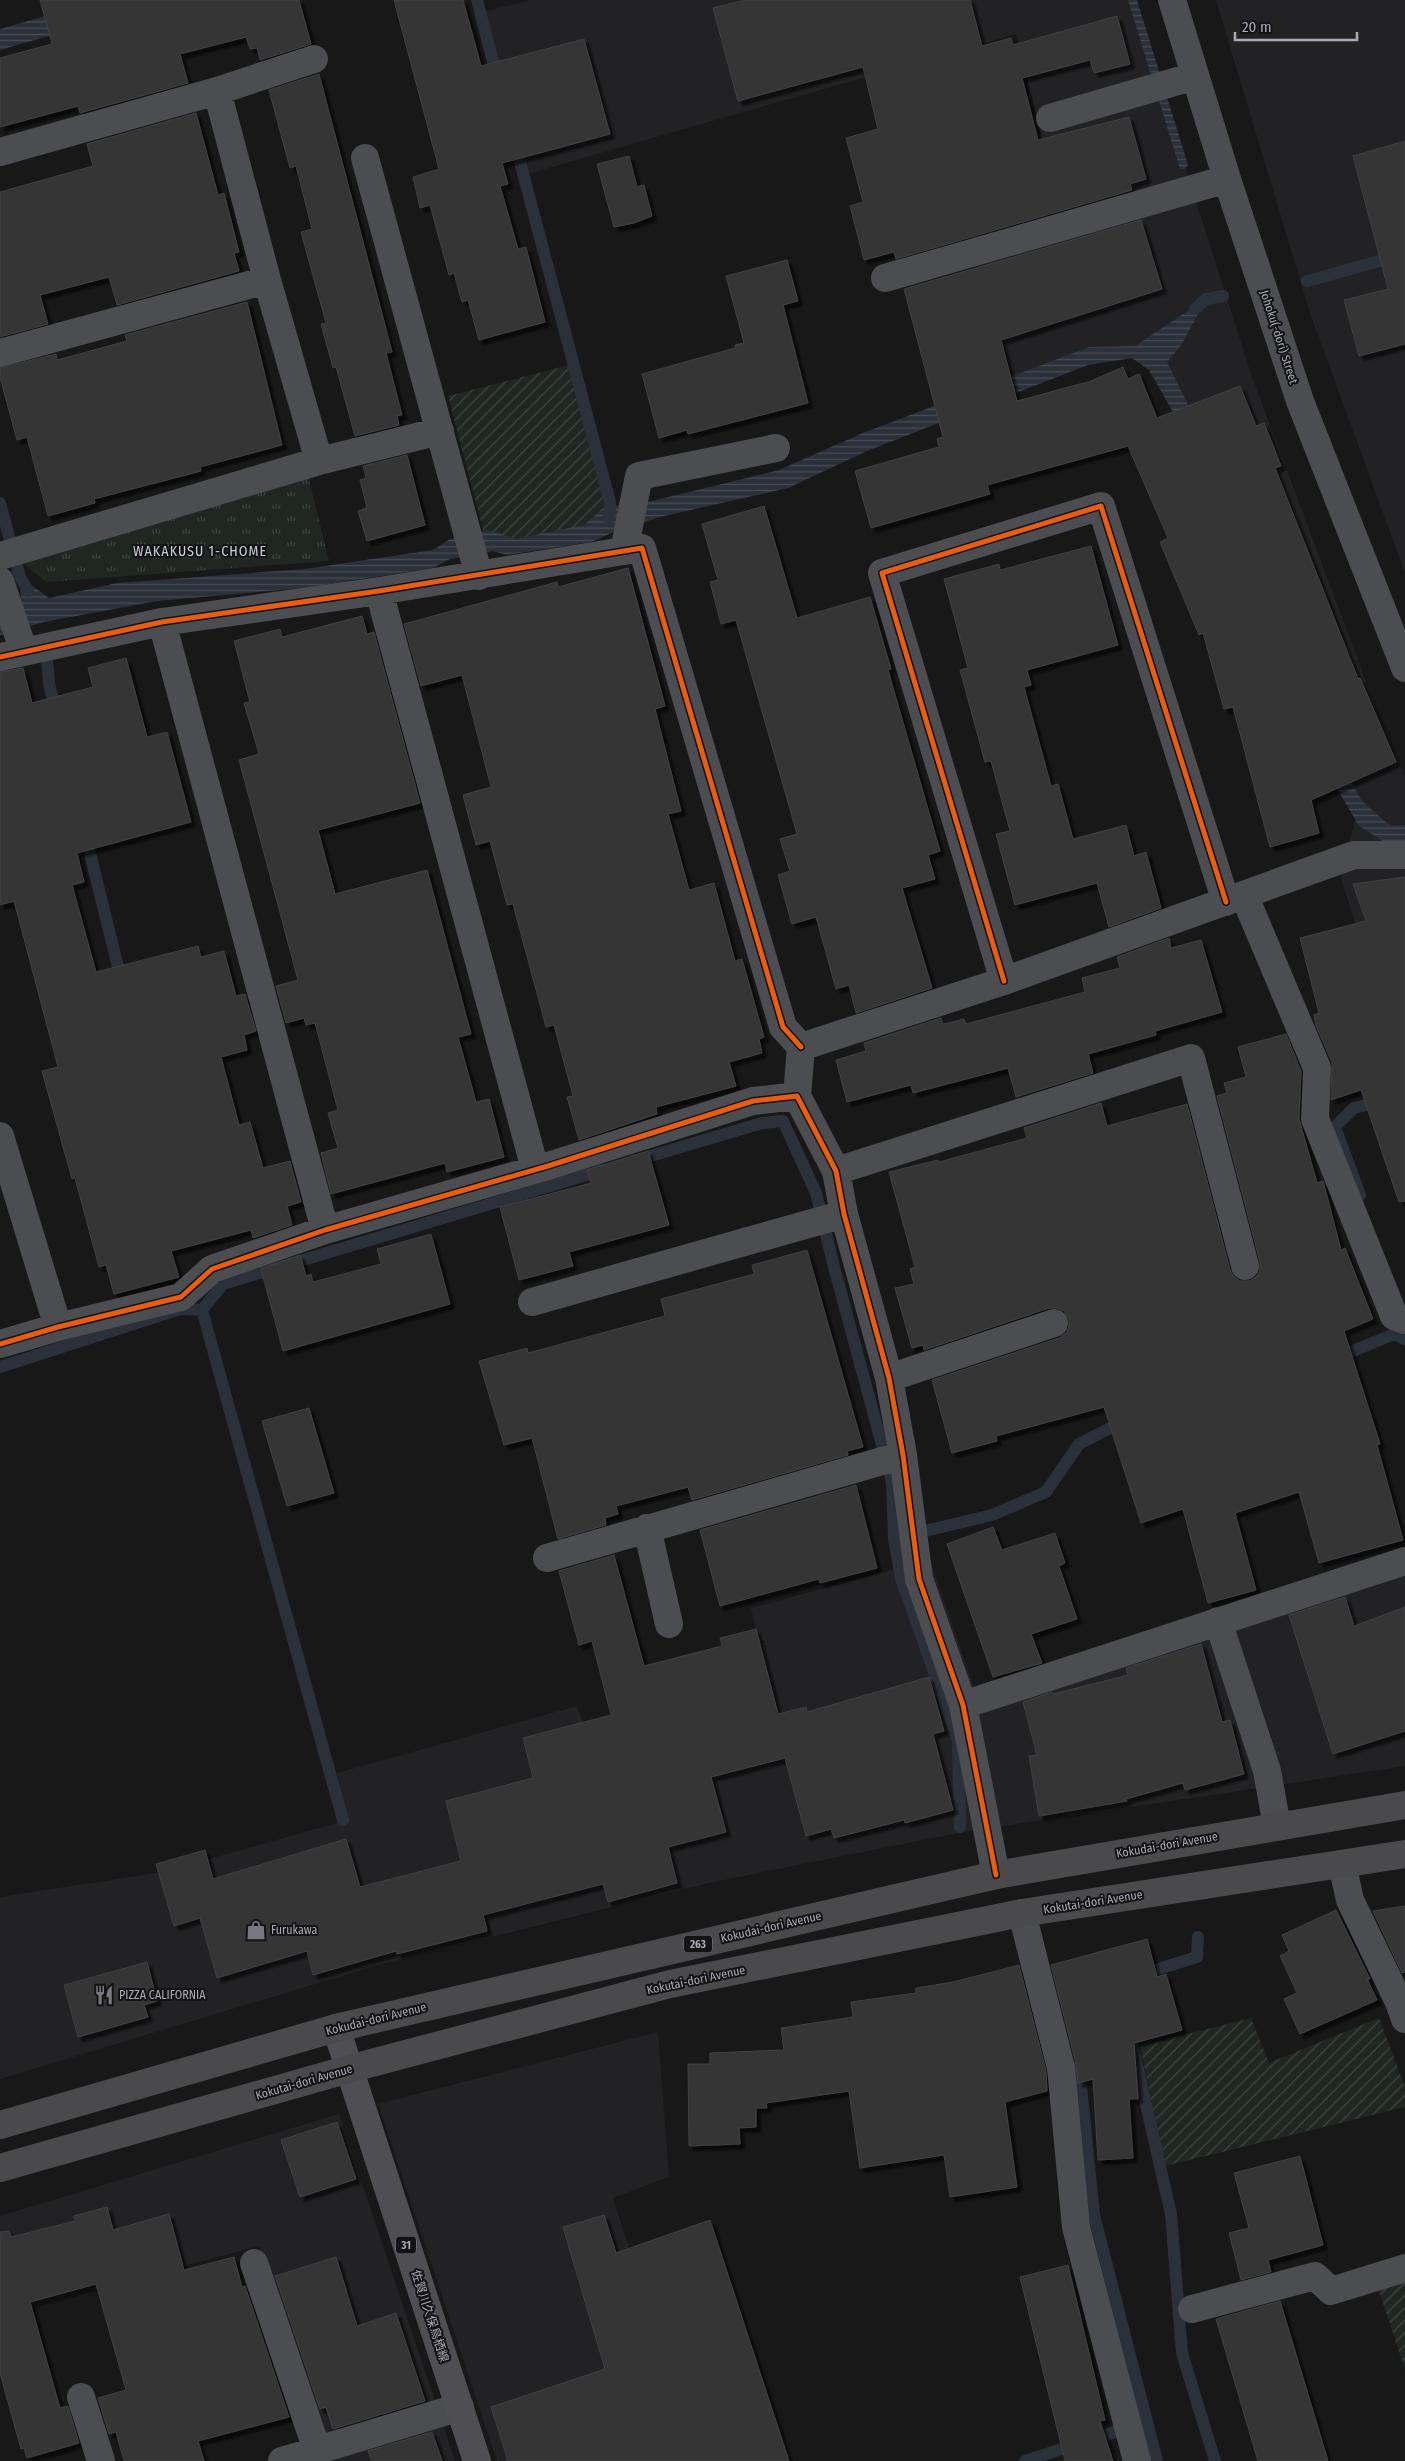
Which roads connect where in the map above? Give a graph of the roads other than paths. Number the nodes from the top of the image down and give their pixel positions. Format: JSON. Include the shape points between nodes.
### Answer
{"nodes":[{"id":1,"x":1172,"y":0,"type":"edge"},
{"id":2,"x":314,"y":59,"type":"dead end"},
{"id":3,"x":1170,"y":83,"type":"junction"},
{"id":4,"x":217,"y":91,"type":"junction"},
{"id":5,"x":1050,"y":118,"type":"dead end"},
{"id":6,"x":0,"y":152,"type":"edge"},
{"id":7,"x":365,"y":158,"type":"dead end"},
{"id":8,"x":1227,"y":179,"type":"junction"},
{"id":9,"x":885,"y":278,"type":"dead end"},
{"id":10,"x":267,"y":280,"type":"junction"},
{"id":11,"x":0,"y":353,"type":"edge"},
{"id":12,"x":440,"y":431,"type":"junction"},
{"id":13,"x":776,"y":448,"type":"dead end"},
{"id":14,"x":319,"y":461,"type":"junction"},
{"id":15,"x":626,"y":542,"type":"junction"},
{"id":16,"x":0,"y":556,"type":"edge"},
{"id":17,"x":479,"y":576,"type":"junction"},
{"id":18,"x":0,"y":583,"type":"edge"},
{"id":19,"x":379,"y":591,"type":"junction"},
{"id":20,"x":162,"y":622,"type":"junction"},
{"id":21,"x":12,"y":654,"type":"edge"},
{"id":22,"x":1405,"y":668,"type":"edge"},
{"id":23,"x":1405,"y":855,"type":"edge"},
{"id":24,"x":1235,"y":899,"type":"junction"},
{"id":25,"x":1004,"y":981,"type":"junction"},
{"id":26,"x":801,"y":1047,"type":"junction"},
{"id":27,"x":797,"y":1096,"type":"junction"},
{"id":28,"x":0,"y":1136,"type":"edge"},
{"id":29,"x":535,"y":1169,"type":"junction"},
{"id":30,"x":836,"y":1171,"type":"junction"},
{"id":31,"x":844,"y":1214,"type":"junction"},
{"id":32,"x":325,"y":1230,"type":"junction"},
{"id":33,"x":1246,"y":1266,"type":"dead end"},
{"id":34,"x":532,"y":1302,"type":"dead end"},
{"id":35,"x":1405,"y":1320,"type":"edge"},
{"id":36,"x":1054,"y":1323,"type":"dead end"},
{"id":37,"x":58,"y":1327,"type":"junction"},
{"id":38,"x":0,"y":1344,"type":"edge"},
{"id":39,"x":889,"y":1378,"type":"junction"},
{"id":40,"x":903,"y":1455,"type":"junction"},
{"id":41,"x":647,"y":1528,"type":"junction"},
{"id":42,"x":547,"y":1558,"type":"dead end"},
{"id":43,"x":1405,"y":1560,"type":"edge"},
{"id":44,"x":1218,"y":1622,"type":"junction"},
{"id":45,"x":669,"y":1624,"type":"dead end"},
{"id":46,"x":963,"y":1705,"type":"junction"},
{"id":47,"x":1405,"y":1805,"type":"edge"},
{"id":48,"x":1277,"y":1826,"type":"junction"},
{"id":49,"x":1405,"y":1854,"type":"edge"},
{"id":50,"x":1342,"y":1864,"type":"junction"},
{"id":51,"x":996,"y":1875,"type":"junction"},
{"id":52,"x":1022,"y":1914,"type":"junction"},
{"id":53,"x":1405,"y":2019,"type":"edge"},
{"id":54,"x":336,"y":2028,"type":"junction"},
{"id":55,"x":349,"y":2069,"type":"junction"},
{"id":56,"x":0,"y":2125,"type":"edge"},
{"id":57,"x":0,"y":2168,"type":"edge"},
{"id":58,"x":254,"y":2263,"type":"dead end"},
{"id":59,"x":1405,"y":2268,"type":"edge"},
{"id":60,"x":1192,"y":2309,"type":"dead end"},
{"id":61,"x":80,"y":2397,"type":"dead end"},
{"id":62,"x":460,"y":2407,"type":"junction"},
{"id":63,"x":317,"y":2450,"type":"junction"},
{"id":64,"x":1134,"y":2451,"type":"edge"},
{"id":65,"x":101,"y":2461,"type":"edge"},
{"id":66,"x":282,"y":2461,"type":"edge"},
{"id":67,"x":477,"y":2461,"type":"edge"}],
"edges":[{"from":1,"to":3,"type":"street","name":"Johoku(-dori) Street"},
{"from":2,"to":4,"type":"street"},
{"from":3,"to":5,"type":"street"},
{"from":3,"to":8,"type":"street","name":"Johoku(-dori) Street"},
{"from":4,"to":6,"type":"street"},
{"from":4,"to":10,"type":"street"},
{"from":7,"to":12,"type":"street"},
{"from":8,"to":9,"type":"street"},
{"from":8,"to":22,"type":"street","name":"Johoku(-dori) Street","via":[[1300,401]]},
{"from":10,"to":11,"type":"street"},
{"from":10,"to":14,"type":"street"},
{"from":12,"to":14,"type":"street"},
{"from":12,"to":17,"type":"street"},
{"from":13,"to":15,"type":"street","via":[[639,476]]},
{"from":14,"to":16,"type":"street"},
{"from":15,"to":17,"type":"street"},
{"from":15,"to":26,"type":"street","via":[[642,548],[783,1027]]},
{"from":17,"to":19,"type":"street"},
{"from":18,"to":21,"type":"street"},
{"from":19,"to":20,"type":"street"},
{"from":19,"to":29,"type":"street"},
{"from":20,"to":21,"type":"street"},
{"from":20,"to":32,"type":"street"},
{"from":23,"to":24,"type":"street","via":[[1354,855]]},
{"from":24,"to":25,"type":"street"},
{"from":24,"to":25,"type":"street","via":[[1101,506],[882,573]]},
{"from":24,"to":35,"type":"street","via":[[1318,1068],[1315,1119],[1394,1316]]},
{"from":25,"to":26,"type":"street"},
{"from":26,"to":27,"type":"street"},
{"from":27,"to":29,"type":"street","via":[[753,1102]]},
{"from":27,"to":30,"type":"street"},
{"from":28,"to":37,"type":"street"},
{"from":29,"to":32,"type":"street"},
{"from":30,"to":31,"type":"street"},
{"from":30,"to":33,"type":"street","via":[[1191,1058]]},
{"from":31,"to":34,"type":"street"},
{"from":31,"to":39,"type":"street"},
{"from":32,"to":37,"type":"street","via":[[212,1269],[181,1297]]},
{"from":36,"to":39,"type":"street"},
{"from":37,"to":38,"type":"street"},
{"from":39,"to":40,"type":"street"},
{"from":40,"to":41,"type":"street"},
{"from":40,"to":46,"type":"street","via":[[919,1579]]},
{"from":41,"to":42,"type":"street"},
{"from":41,"to":45,"type":"street"},
{"from":43,"to":44,"type":"street"},
{"from":44,"to":46,"type":"street"},
{"from":44,"to":48,"type":"street","via":[[1267,1772]]},
{"from":46,"to":51,"type":"street"},
{"from":47,"to":48,"type":"highway","name":"Kokudai-dori Avenue","number":"263"},
{"from":48,"to":51,"type":"highway","name":"Kokudai-dori Avenue","number":"263"},
{"from":49,"to":50,"type":"highway","name":"Kokutai-dori Avenue"},
{"from":50,"to":52,"type":"highway","name":"Kokutai-dori Avenue"},
{"from":50,"to":53,"type":"street","via":[[1350,1900]]},
{"from":51,"to":54,"type":"highway","name":"Kokudai-dori Avenue","number":"263"},
{"from":52,"to":55,"type":"highway","name":"Kokutai-dori Avenue","via":[[670,1984]]},
{"from":52,"to":64,"type":"street","via":[[1061,2068],[1076,2227]]},
{"from":54,"to":55,"type":"main road","name":"佐賀川久保鳥栖線","number":"31"},
{"from":54,"to":56,"type":"highway","name":"Kokudai-dori Avenue","number":"263"},
{"from":55,"to":57,"type":"highway","name":"Kokutai-dori Avenue"},
{"from":55,"to":62,"type":"main road","name":"佐賀川久保鳥栖線","number":"31"},
{"from":58,"to":63,"type":"street"},
{"from":59,"to":60,"type":"street","via":[[1331,2292],[1315,2276]]},
{"from":61,"to":65,"type":"street"},
{"from":62,"to":63,"type":"street"},
{"from":62,"to":67,"type":"main road","name":"佐賀川久保鳥栖線","number":"31"},
{"from":63,"to":66,"type":"street"}]}
